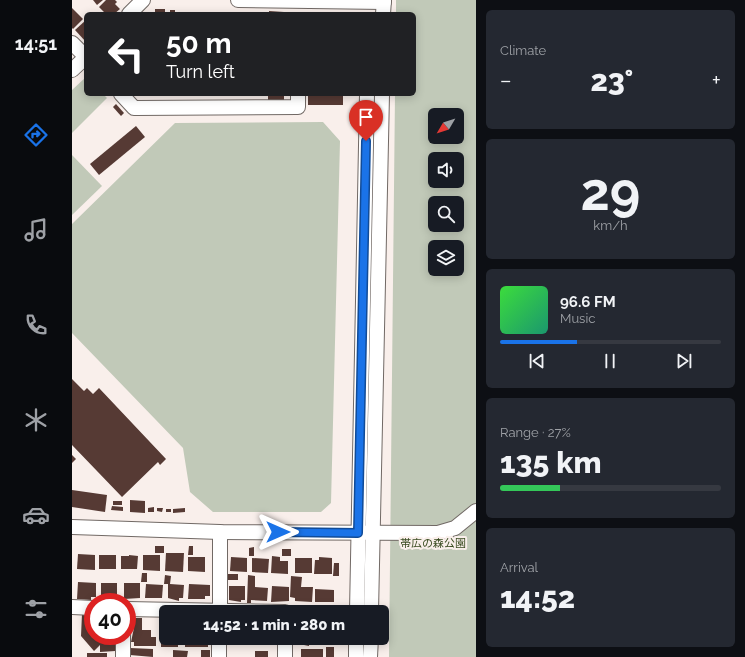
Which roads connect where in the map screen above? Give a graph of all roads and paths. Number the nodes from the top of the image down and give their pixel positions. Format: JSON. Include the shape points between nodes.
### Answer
{"nodes":[{"id":1,"x":143,"y":0,"type":"edge"},
{"id":2,"x":238,"y":0,"type":"edge"},
{"id":3,"x":299,"y":5,"type":"edge"},
{"id":4,"x":369,"y":5,"type":"edge"},
{"id":5,"x":384,"y":5,"type":"edge"},
{"id":6,"x":131,"y":12,"type":"edge"},
{"id":7,"x":72,"y":43,"type":"edge"},
{"id":8,"x":84,"y":55,"type":"edge"},
{"id":9,"x":84,"y":59,"type":"edge"},
{"id":10,"x":72,"y":70,"type":"edge"},
{"id":11,"x":123,"y":96,"type":"edge"},
{"id":12,"x":298,"y":96,"type":"edge"},
{"id":13,"x":367,"y":96,"type":"edge"},
{"id":14,"x":382,"y":96,"type":"edge"},
{"id":15,"x":476,"y":511,"type":"edge"},
{"id":16,"x":72,"y":527,"type":"edge"},
{"id":17,"x":220,"y":532,"type":"junction"},
{"id":18,"x":358,"y":533,"type":"junction"},
{"id":19,"x":373,"y":533,"type":"junction"},
{"id":20,"x":220,"y":605,"type":"edge"},
{"id":21,"x":356,"y":605,"type":"edge"},
{"id":22,"x":371,"y":605,"type":"edge"},
{"id":23,"x":72,"y":607,"type":"edge"},
{"id":24,"x":84,"y":608,"type":"edge"},
{"id":25,"x":136,"y":609,"type":"edge"},
{"id":26,"x":159,"y":610,"type":"edge"},
{"id":27,"x":123,"y":645,"type":"edge"},
{"id":28,"x":219,"y":645,"type":"edge"},
{"id":29,"x":285,"y":645,"type":"edge"},
{"id":30,"x":356,"y":645,"type":"edge"},
{"id":31,"x":371,"y":645,"type":"edge"},
{"id":32,"x":123,"y":657,"type":"edge"},
{"id":33,"x":219,"y":657,"type":"edge"},
{"id":34,"x":285,"y":657,"type":"edge"},
{"id":35,"x":356,"y":657,"type":"edge"},
{"id":36,"x":370,"y":657,"type":"edge"}],
"edges":[{"from":1,"to":6,"type":"street"},
{"from":2,"to":3,"type":"street"},
{"from":3,"to":4,"type":"street"},
{"from":4,"to":5,"type":"street"},
{"from":7,"to":8,"type":"street"},
{"from":9,"to":10,"type":"street"},
{"from":11,"to":12,"type":"street","via":[[134,108],[298,107]]},
{"from":13,"to":18,"type":"street"},
{"from":14,"to":19,"type":"street"},
{"from":15,"to":19,"type":"street","via":[[455,528],[438,533]]},
{"from":16,"to":17,"type":"street"},
{"from":17,"to":18,"type":"street"},
{"from":17,"to":20,"type":"street"},
{"from":18,"to":19,"type":"street"},
{"from":18,"to":21,"type":"street"},
{"from":19,"to":22,"type":"street"},
{"from":23,"to":24,"type":"street"},
{"from":25,"to":26,"type":"street"},
{"from":27,"to":32,"type":"street"},
{"from":28,"to":33,"type":"street"},
{"from":29,"to":34,"type":"street"},
{"from":30,"to":35,"type":"street"},
{"from":31,"to":36,"type":"street"}]}
